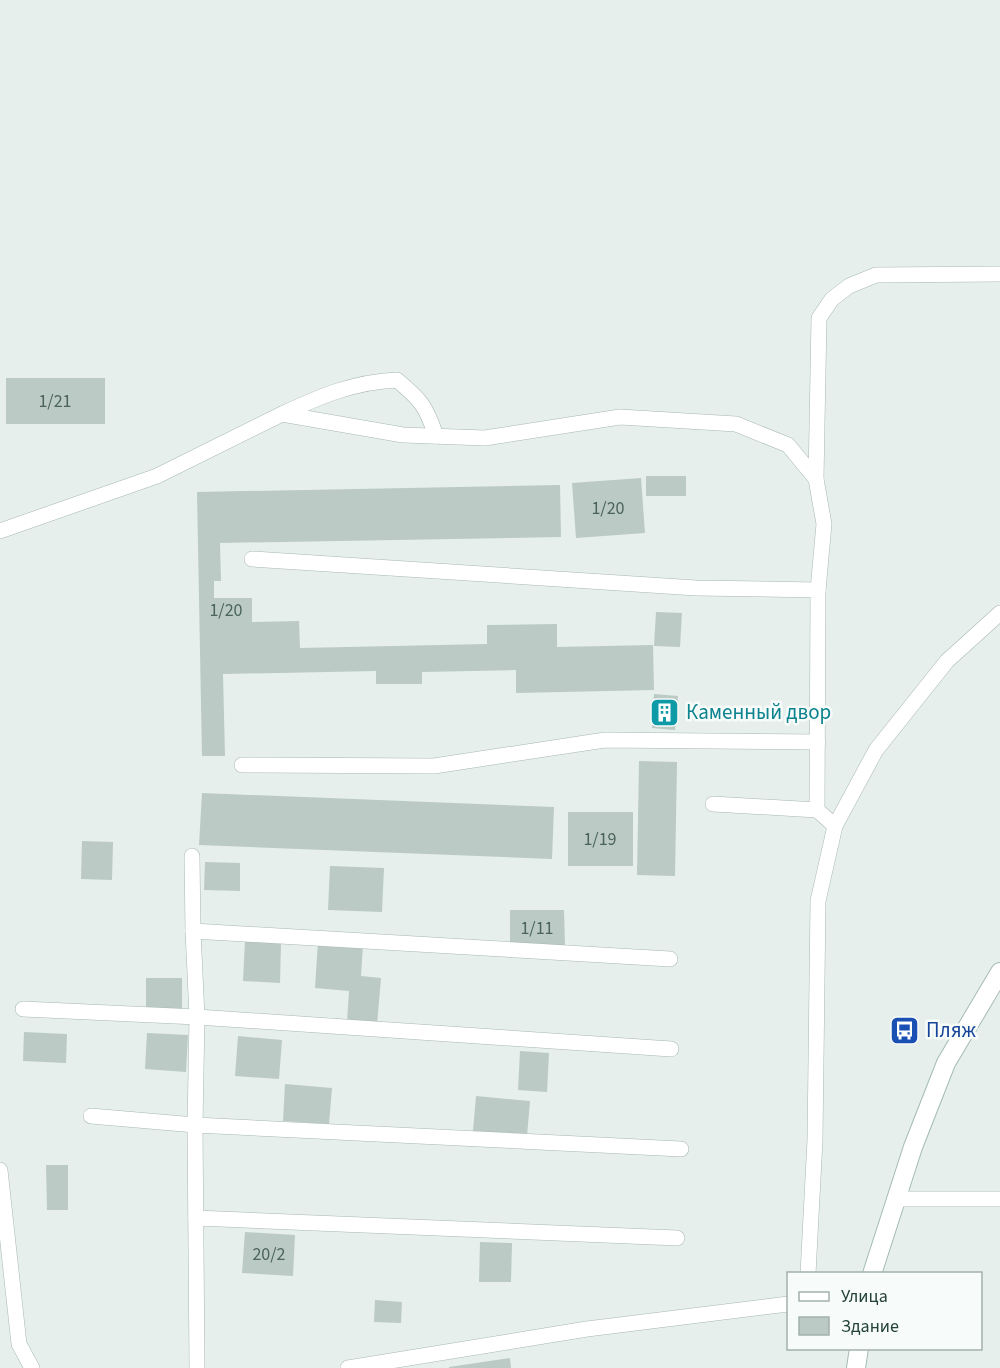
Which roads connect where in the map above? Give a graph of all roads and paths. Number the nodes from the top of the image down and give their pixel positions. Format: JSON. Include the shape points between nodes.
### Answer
{"nodes":[{"id":1,"x":1000,"y":274,"type":"edge"},
{"id":2,"x":282,"y":414,"type":"junction"},
{"id":3,"x":436,"y":436,"type":"junction"},
{"id":4,"x":816,"y":479,"type":"junction"},
{"id":5,"x":0,"y":531,"type":"edge"},
{"id":6,"x":252,"y":559,"type":"dead end"},
{"id":7,"x":818,"y":590,"type":"junction"},
{"id":8,"x":1000,"y":613,"type":"edge"},
{"id":9,"x":818,"y":742,"type":"junction"},
{"id":10,"x":242,"y":765,"type":"dead end"},
{"id":11,"x":713,"y":804,"type":"dead end"},
{"id":12,"x":818,"y":810,"type":"junction"},
{"id":13,"x":835,"y":826,"type":"junction"},
{"id":14,"x":192,"y":856,"type":"dead end"},
{"id":15,"x":193,"y":931,"type":"junction"},
{"id":16,"x":670,"y":959,"type":"dead end"},
{"id":17,"x":1000,"y":972,"type":"edge"},
{"id":18,"x":23,"y":1008,"type":"dead end"},
{"id":19,"x":197,"y":1017,"type":"junction"},
{"id":20,"x":670,"y":1048,"type":"dead end"},
{"id":21,"x":91,"y":1116,"type":"dead end"},
{"id":22,"x":195,"y":1125,"type":"junction"},
{"id":23,"x":681,"y":1149,"type":"dead end"},
{"id":24,"x":0,"y":1170,"type":"edge"},
{"id":25,"x":896,"y":1199,"type":"junction"},
{"id":26,"x":1000,"y":1199,"type":"edge"},
{"id":27,"x":196,"y":1218,"type":"junction"},
{"id":28,"x":677,"y":1238,"type":"dead end"},
{"id":29,"x":808,"y":1272,"type":"edge"},
{"id":30,"x":873,"y":1272,"type":"edge"},
{"id":31,"x":787,"y":1304,"type":"edge"},
{"id":32,"x":859,"y":1350,"type":"edge"},
{"id":33,"x":32,"y":1368,"type":"edge"},
{"id":34,"x":197,"y":1368,"type":"edge"},
{"id":35,"x":348,"y":1368,"type":"edge"},
{"id":36,"x":856,"y":1368,"type":"edge"}],
"edges":[{"from":1,"to":4,"type":"lane","via":[[876,275],[849,286],[832,299],[819,318]]},
{"from":2,"to":3,"type":"lane","via":[[403,435]]},
{"from":2,"to":3,"type":"lane","via":[[344,387],[397,380],[428,412]]},
{"from":2,"to":5,"type":"lane","via":[[156,476]]},
{"from":3,"to":4,"type":"lane","via":[[485,438],[620,417],[736,424],[788,445]]},
{"from":4,"to":7,"type":"lane","via":[[824,524]]},
{"from":6,"to":7,"type":"lane","via":[[696,588]]},
{"from":7,"to":9,"type":"lane"},
{"from":8,"to":13,"type":"lane","via":[[947,661],[876,750]]},
{"from":9,"to":10,"type":"lane","via":[[605,740],[434,766]]},
{"from":9,"to":12,"type":"lane"},
{"from":11,"to":12,"type":"lane"},
{"from":12,"to":13,"type":"lane"},
{"from":13,"to":29,"type":"lane","via":[[818,901],[815,1140]]},
{"from":14,"to":15,"type":"lane"},
{"from":15,"to":16,"type":"lane"},
{"from":15,"to":19,"type":"lane"},
{"from":17,"to":25,"type":"street","via":[[946,1063]]},
{"from":18,"to":19,"type":"lane"},
{"from":19,"to":20,"type":"lane"},
{"from":19,"to":22,"type":"lane"},
{"from":21,"to":22,"type":"lane"},
{"from":22,"to":23,"type":"lane"},
{"from":22,"to":27,"type":"lane"},
{"from":24,"to":33,"type":"lane","via":[[19,1344]]},
{"from":25,"to":26,"type":"lane"},
{"from":25,"to":30,"type":"street"},
{"from":27,"to":28,"type":"lane"},
{"from":27,"to":34,"type":"lane"},
{"from":31,"to":35,"type":"lane","via":[[587,1329]]},
{"from":32,"to":36,"type":"street"}]}
